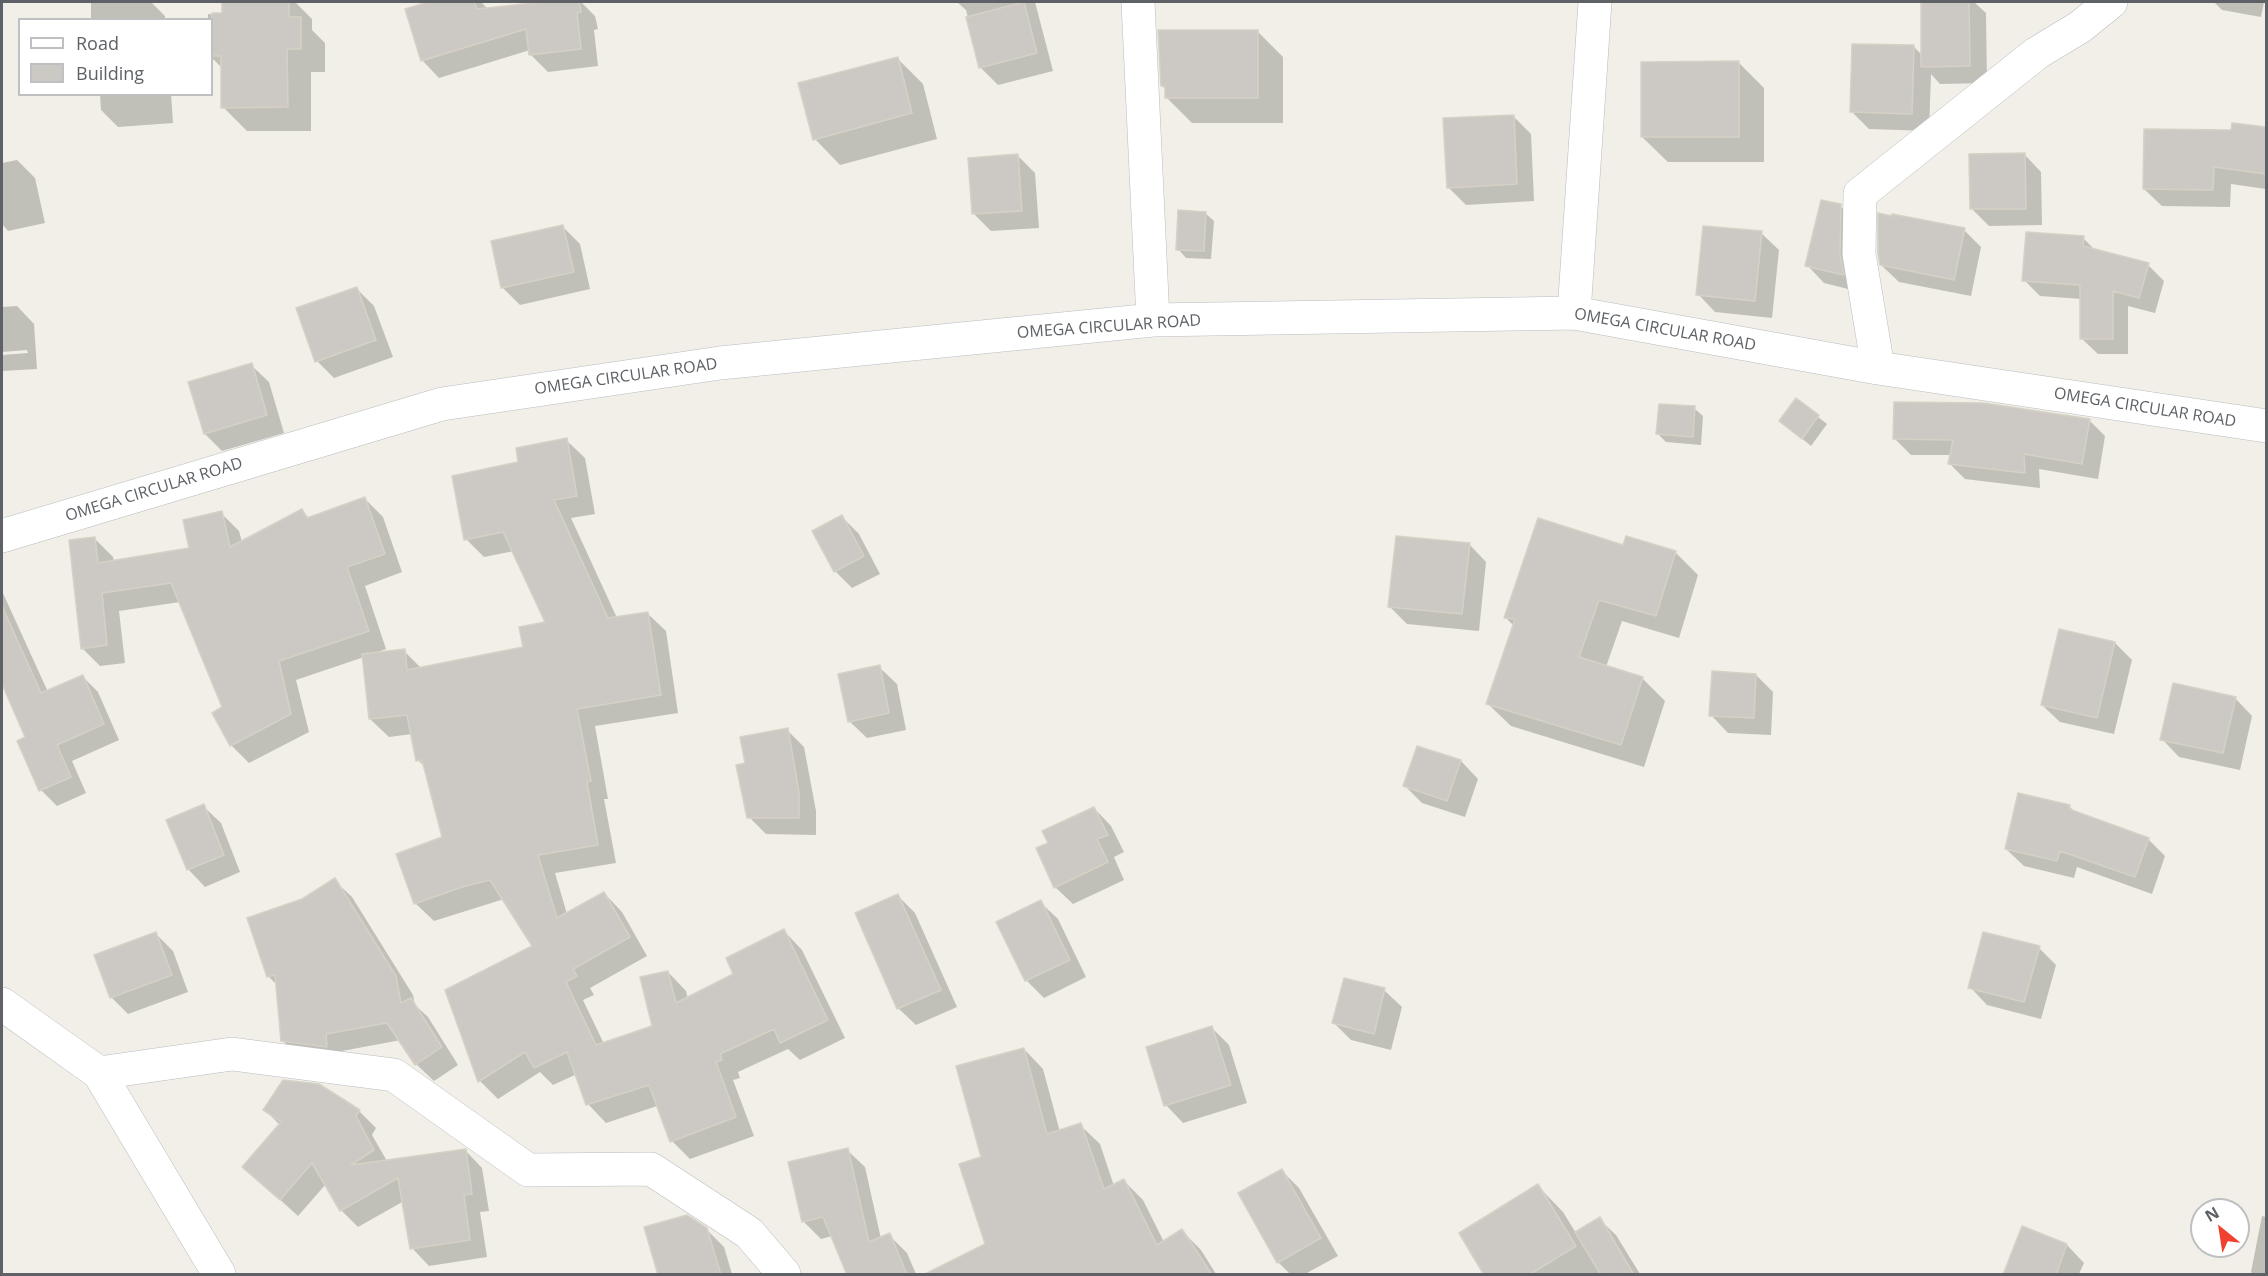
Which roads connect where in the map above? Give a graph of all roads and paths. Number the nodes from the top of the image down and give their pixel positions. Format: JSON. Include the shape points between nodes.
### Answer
{"nodes":[{"id":1,"x":1138,"y":2,"type":"edge"},
{"id":2,"x":1595,"y":2,"type":"edge"},
{"id":3,"x":2111,"y":2,"type":"edge"},
{"id":4,"x":1574,"y":313,"type":"junction"},
{"id":5,"x":1153,"y":320,"type":"junction"},
{"id":6,"x":1878,"y":368,"type":"junction"},
{"id":7,"x":2266,"y":426,"type":"edge"},
{"id":8,"x":2,"y":536,"type":"edge"},
{"id":9,"x":2,"y":1004,"type":"edge"},
{"id":10,"x":99,"y":1073,"type":"junction"},
{"id":11,"x":219,"y":1275,"type":"edge"},
{"id":12,"x":784,"y":1275,"type":"edge"}],
"edges":[{"from":1,"to":5,"type":"street"},
{"from":2,"to":4,"type":"street"},
{"from":3,"to":6,"type":"street","via":[[2037,53],[1860,194],[1859,254]]},
{"from":4,"to":5,"type":"street","name":"OMEGA CIRCULAR ROAD"},
{"from":4,"to":6,"type":"street","name":"OMEGA CIRCULAR ROAD"},
{"from":5,"to":8,"type":"street","name":"OMEGA CIRCULAR ROAD","via":[[720,363],[442,404]]},
{"from":6,"to":7,"type":"street","name":"OMEGA CIRCULAR ROAD"},
{"from":9,"to":10,"type":"street"},
{"from":10,"to":11,"type":"street"},
{"from":10,"to":12,"type":"street","via":[[232,1054],[394,1075],[528,1170],[651,1169],[749,1233]]}]}
